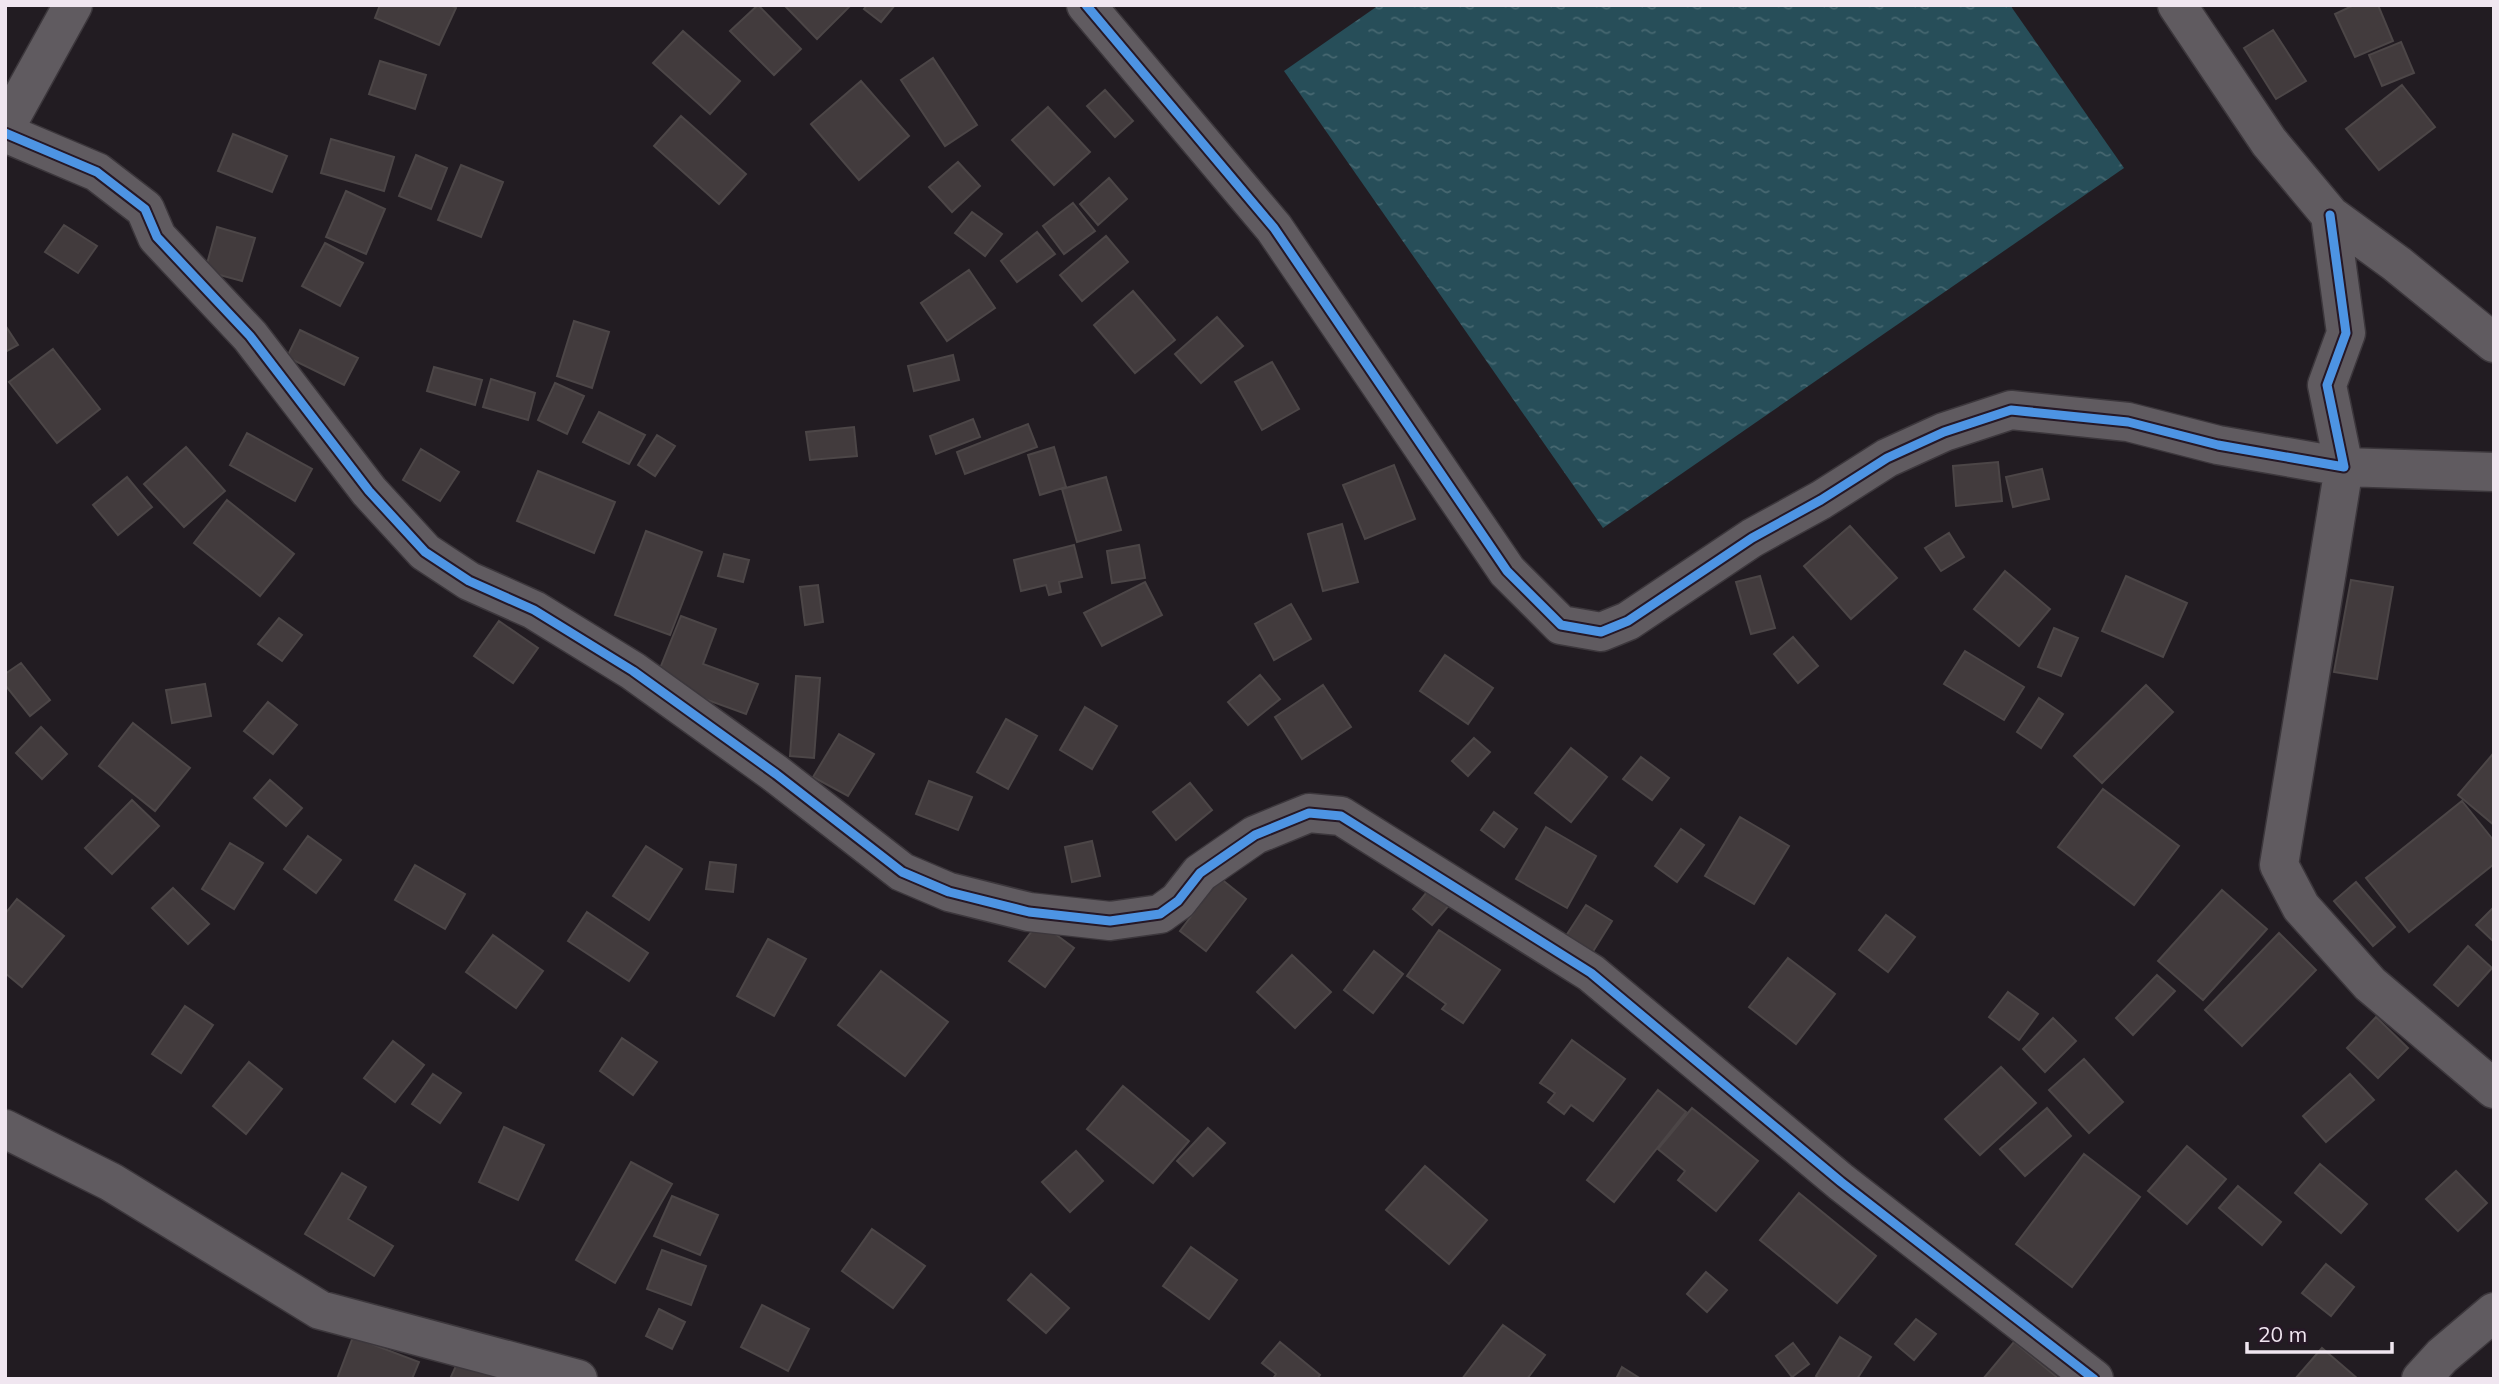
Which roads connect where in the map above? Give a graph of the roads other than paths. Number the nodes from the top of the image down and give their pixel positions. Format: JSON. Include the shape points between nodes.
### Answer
{"nodes":[{"id":1,"x":74,"y":5,"type":"edge"},
{"id":2,"x":1086,"y":5,"type":"edge"},
{"id":3,"x":2177,"y":5,"type":"edge"},
{"id":4,"x":5,"y":128,"type":"edge"},
{"id":5,"x":5,"y":134,"type":"edge"},
{"id":6,"x":2330,"y":215,"type":"junction"},
{"id":7,"x":2494,"y":343,"type":"edge"},
{"id":8,"x":2344,"y":467,"type":"junction"},
{"id":9,"x":2494,"y":472,"type":"edge"},
{"id":10,"x":2494,"y":1089,"type":"edge"},
{"id":11,"x":5,"y":1129,"type":"edge"},
{"id":12,"x":2494,"y":1312,"type":"edge"},
{"id":13,"x":578,"y":1379,"type":"edge"},
{"id":14,"x":2094,"y":1379,"type":"edge"},
{"id":15,"x":2421,"y":1379,"type":"edge"}],
"edges":[{"from":1,"to":4,"type":"street"},
{"from":2,"to":8,"type":"street","via":[[1274,228],[1507,571],[1561,625],[1601,632],[1628,621],[1752,538],[1887,458],[1944,432],[2011,410],[2128,422],[2217,445]]},
{"from":3,"to":6,"type":"street","via":[[2269,142]]},
{"from":5,"to":14,"type":"street","via":[[97,172],[145,209],[158,237],[250,336],[369,491],[425,552],[469,581],[534,610],[633,671],[901,872],[949,892],[1030,912],[1110,921],[1160,914],[1178,901],[1200,873],[1255,835],[1309,813],[1341,816],[1591,973],[1841,1182]]},
{"from":6,"to":7,"type":"street"},
{"from":6,"to":8,"type":"street","via":[[2346,333],[2327,385]]},
{"from":8,"to":9,"type":"street"},
{"from":8,"to":10,"type":"street","via":[[2279,866],[2301,907],[2370,984]]},
{"from":11,"to":13,"type":"street","via":[[111,1182],[320,1310]]},
{"from":12,"to":15,"type":"street"}]}
